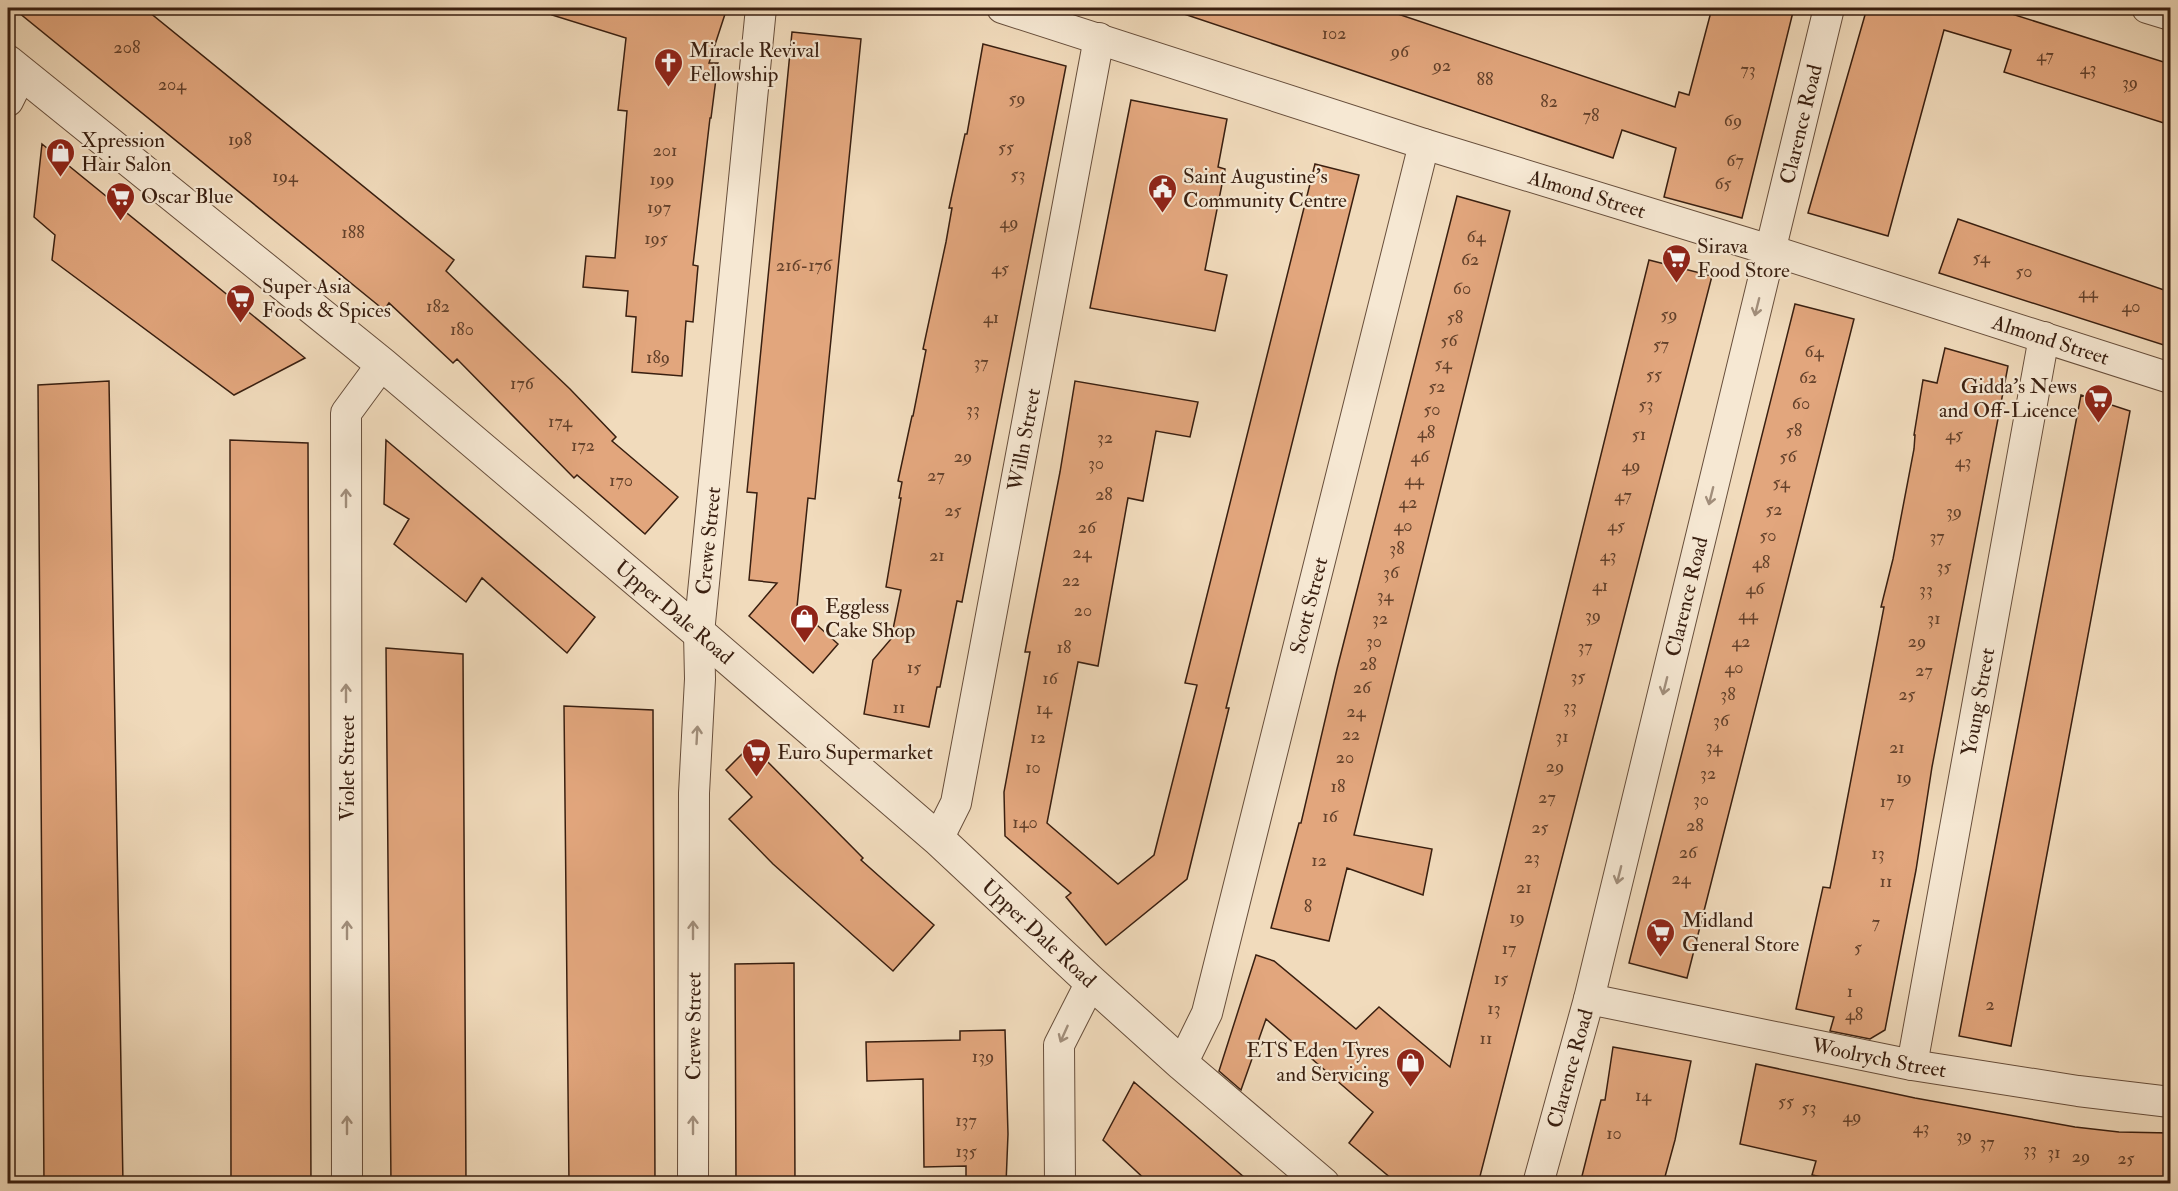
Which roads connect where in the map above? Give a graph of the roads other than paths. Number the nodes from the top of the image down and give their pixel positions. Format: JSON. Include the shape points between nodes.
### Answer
{"nodes":[{"id":1,"x":761,"y":8,"type":"edge"},
{"id":2,"x":1002,"y":8,"type":"edge"},
{"id":3,"x":1829,"y":8,"type":"edge"},
{"id":4,"x":2147,"y":8,"type":"edge"},
{"id":5,"x":2170,"y":15,"type":"edge"},
{"id":6,"x":1099,"y":38,"type":"junction"},
{"id":7,"x":12,"y":79,"type":"edge"},
{"id":8,"x":1425,"y":144,"type":"junction"},
{"id":9,"x":1770,"y":250,"type":"junction"},
{"id":10,"x":2044,"y":338,"type":"junction"},
{"id":11,"x":382,"y":364,"type":"junction"},
{"id":12,"x":2170,"y":378,"type":"edge"},
{"id":13,"x":699,"y":633,"type":"junction"},
{"id":14,"x":938,"y":839,"type":"junction"},
{"id":15,"x":1091,"y":982,"type":"junction"},
{"id":16,"x":1589,"y":999,"type":"junction"},
{"id":17,"x":1182,"y":1064,"type":"junction"},
{"id":18,"x":1912,"y":1065,"type":"junction"},
{"id":19,"x":2170,"y":1102,"type":"edge"},
{"id":20,"x":347,"y":1184,"type":"edge"},
{"id":21,"x":693,"y":1184,"type":"edge"},
{"id":22,"x":1060,"y":1184,"type":"edge"},
{"id":23,"x":1323,"y":1184,"type":"edge"},
{"id":24,"x":1538,"y":1184,"type":"edge"}],
"edges":[{"from":1,"to":13,"type":"street","name":"Crewe Street"},
{"from":2,"to":6,"type":"street","name":"Almond Street"},
{"from":3,"to":9,"type":"street","name":"Clarence Road"},
{"from":4,"to":5,"type":"street"},
{"from":6,"to":8,"type":"street","name":"Almond Street"},
{"from":6,"to":14,"type":"street","name":"Willn Street","via":[[956,802]]},
{"from":7,"to":11,"type":"street","name":"Upper Dale Road"},
{"from":8,"to":9,"type":"street","name":"Almond Street"},
{"from":8,"to":17,"type":"street","name":"Scott Street","via":[[1207,1013]]},
{"from":9,"to":10,"type":"street","name":"Almond Street"},
{"from":9,"to":16,"type":"street","name":"Clarence Road","one_way":true},
{"from":10,"to":12,"type":"street","name":"Almond Street"},
{"from":10,"to":18,"type":"street","name":"Young Street"},
{"from":11,"to":13,"type":"street","name":"Upper Dale Road"},
{"from":20,"to":11,"type":"street","name":"Violet Street","one_way":true,"via":[[346,413]]},
{"from":13,"to":14,"type":"street","name":"Upper Dale Road"},
{"from":21,"to":13,"type":"street","name":"Crewe Street","one_way":true,"via":[[694,805]]},
{"from":14,"to":15,"type":"street","name":"Upper Dale Road"},
{"from":15,"to":17,"type":"street","name":"Upper Dale Road"},
{"from":15,"to":22,"type":"street","one_way":true,"via":[[1059,1045]]},
{"from":16,"to":18,"type":"street","name":"Woolrych Street"},
{"from":16,"to":24,"type":"street","name":"Clarence Road"},
{"from":17,"to":23,"type":"street","name":"Upper Dale Road"},
{"from":18,"to":19,"type":"street","name":"Woolrych Street"}]}
